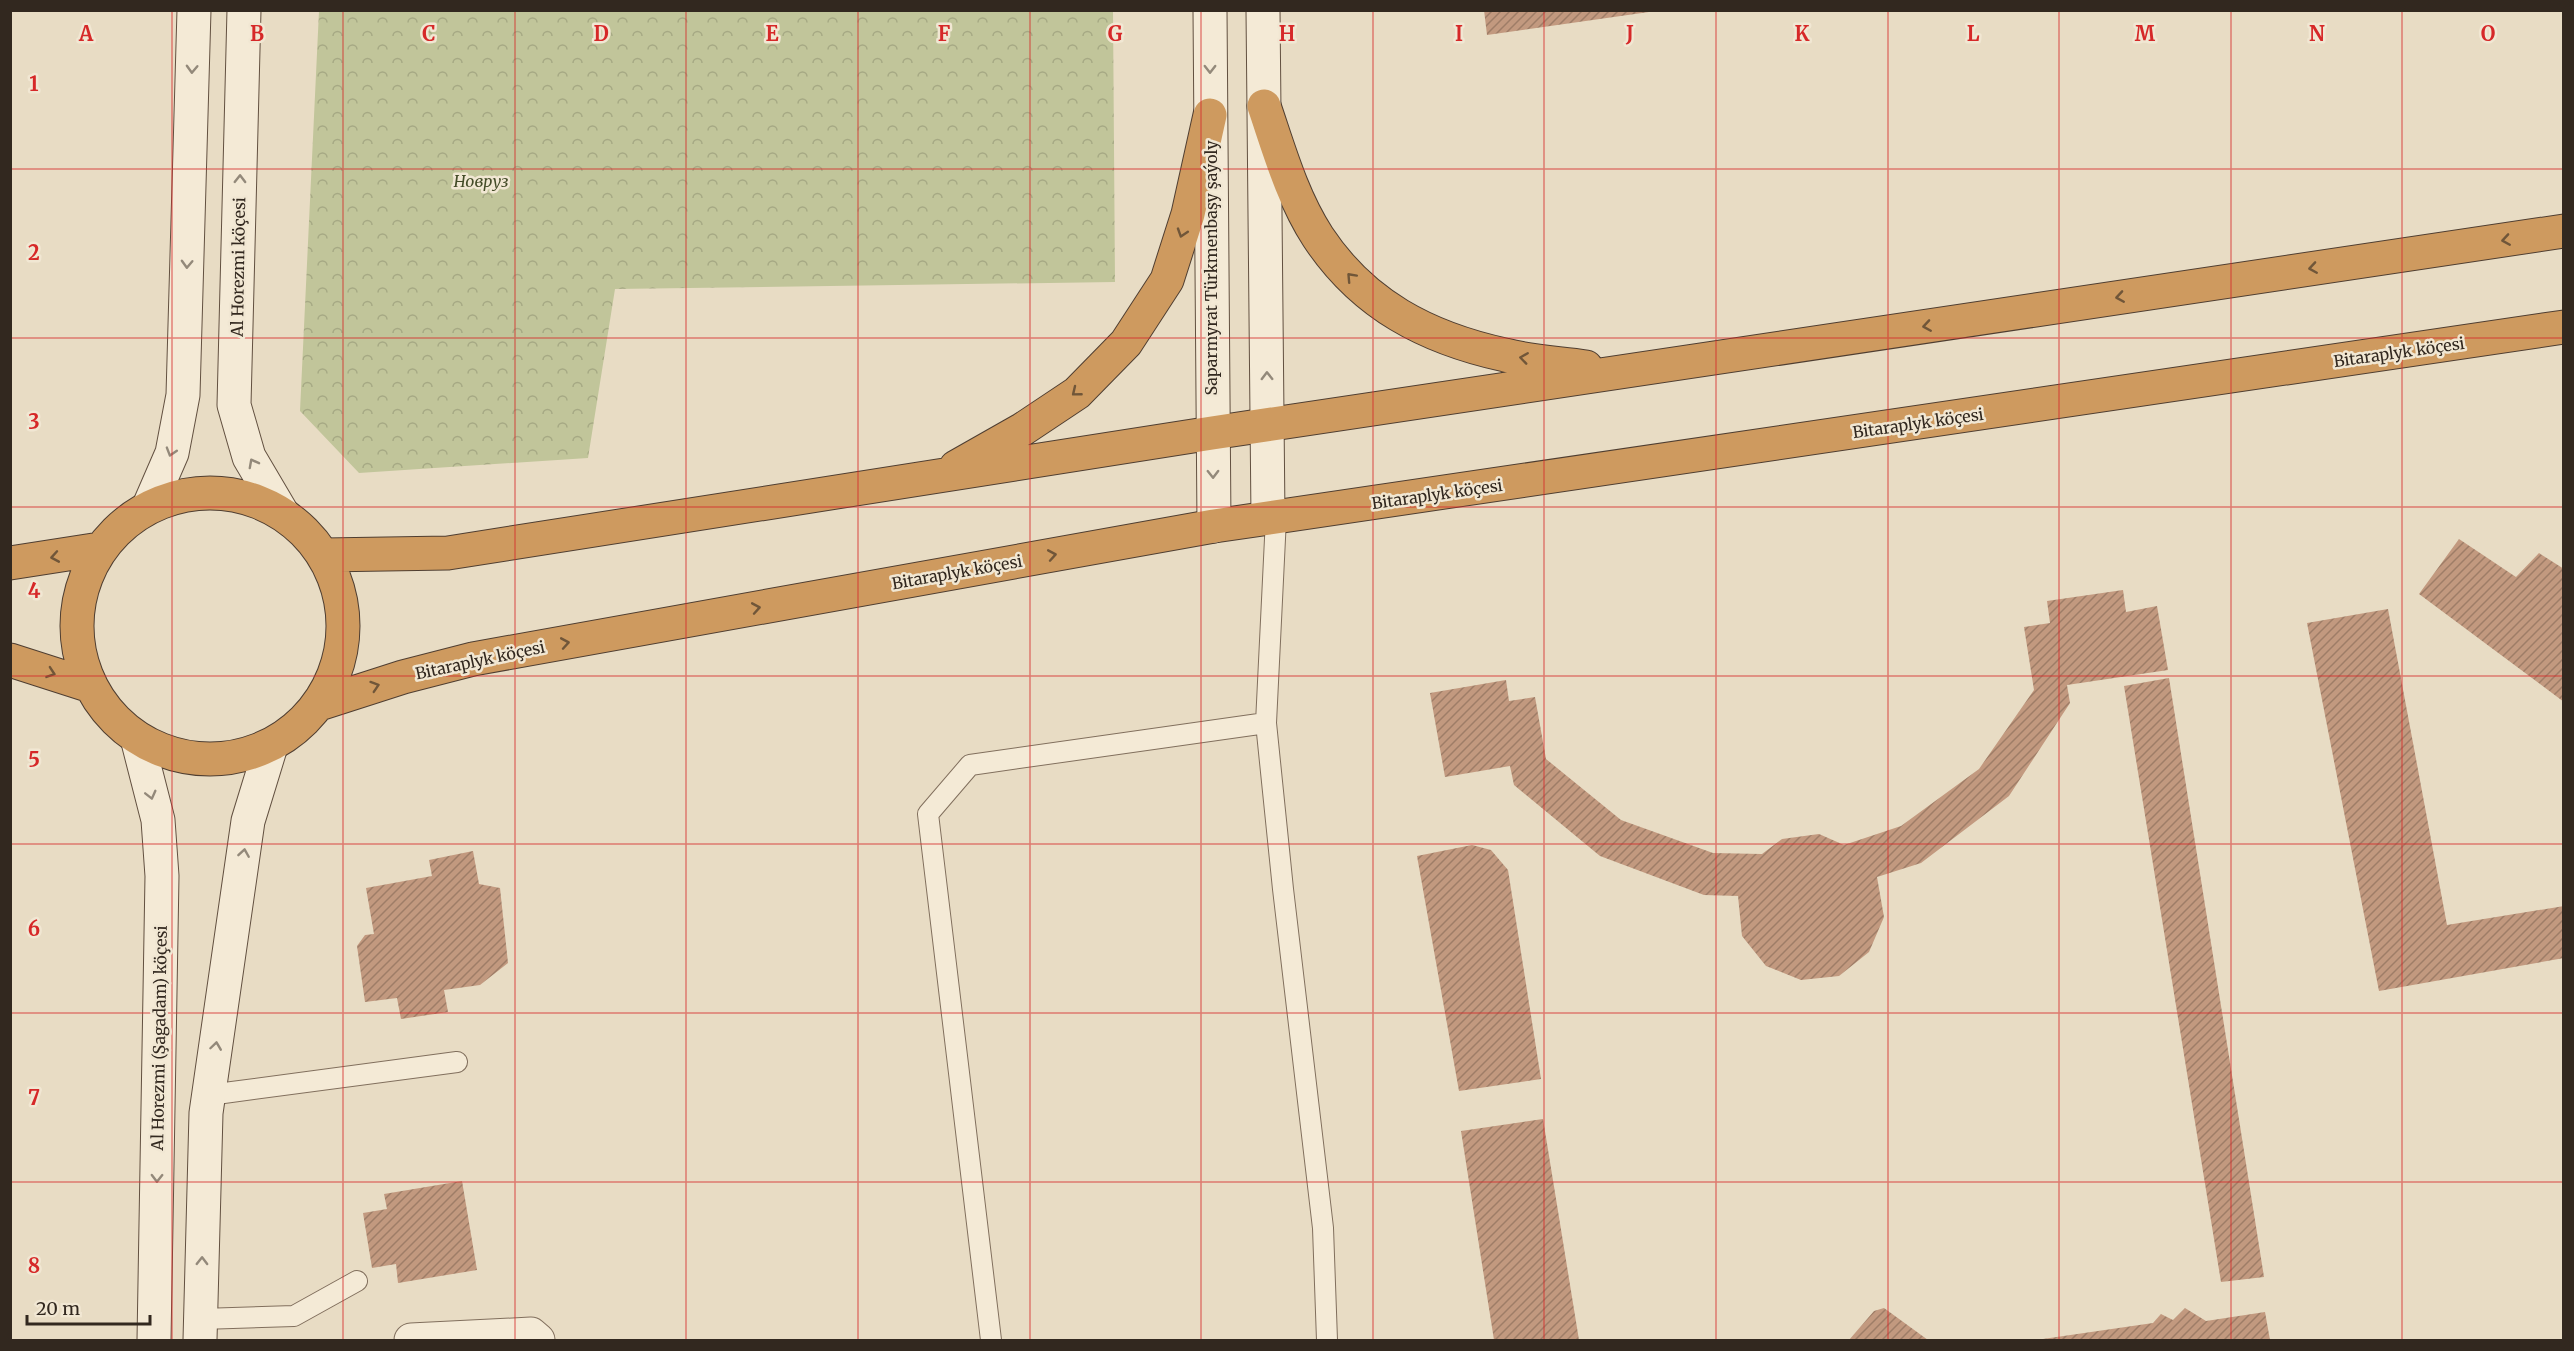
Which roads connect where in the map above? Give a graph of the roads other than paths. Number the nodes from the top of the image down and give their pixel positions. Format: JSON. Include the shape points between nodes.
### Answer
{"nodes":[{"id":1,"x":194,"y":10,"type":"edge"},
{"id":2,"x":244,"y":10,"type":"edge"},
{"id":3,"x":1210,"y":10,"type":"edge"},
{"id":4,"x":1263,"y":10,"type":"edge"},
{"id":5,"x":1264,"y":106,"type":"junction"},
{"id":6,"x":1210,"y":115,"type":"junction"},
{"id":7,"x":2564,"y":231,"type":"edge"},
{"id":8,"x":2564,"y":327,"type":"edge"},
{"id":9,"x":1624,"y":372,"type":"junction"},
{"id":10,"x":1267,"y":425,"type":"junction"},
{"id":11,"x":1212,"y":434,"type":"junction"},
{"id":12,"x":940,"y":476,"type":"junction"},
{"id":13,"x":149,"y":507,"type":"junction"},
{"id":14,"x":282,"y":513,"type":"junction"},
{"id":15,"x":1272,"y":518,"type":"junction"},
{"id":16,"x":1214,"y":526,"type":"junction"},
{"id":17,"x":99,"y":549,"type":"junction"},
{"id":18,"x":324,"y":555,"type":"junction"},
{"id":19,"x":10,"y":563,"type":"edge"},
{"id":20,"x":10,"y":660,"type":"edge"},
{"id":21,"x":91,"y":687,"type":"junction"},
{"id":22,"x":319,"y":704,"type":"junction"},
{"id":23,"x":1266,"y":723,"type":"junction"},
{"id":24,"x":137,"y":738,"type":"junction"},
{"id":25,"x":271,"y":746,"type":"junction"},
{"id":26,"x":457,"y":1062,"type":"dead end"},
{"id":27,"x":209,"y":1095,"type":"junction"},
{"id":28,"x":357,"y":1281,"type":"dead end"},
{"id":29,"x":200,"y":1330,"type":"edge"},
{"id":30,"x":154,"y":1341,"type":"edge"},
{"id":31,"x":411,"y":1341,"type":"edge"},
{"id":32,"x":538,"y":1341,"type":"edge"},
{"id":33,"x":991,"y":1341,"type":"edge"},
{"id":34,"x":1327,"y":1341,"type":"edge"}],
"edges":[{"from":1,"to":13,"type":"main road","one_way":true,"via":[[183,395],[172,453]]},
{"from":14,"to":2,"type":"main road","name":"Al Horezmi köçesi","one_way":true,"via":[[249,457],[234,405]]},
{"from":3,"to":6,"type":"main road","name":"Saparmyrat Türkmenbaşy şaýoly","one_way":true},
{"from":4,"to":5,"type":"main road"},
{"from":9,"to":5,"type":"highway","one_way":true,"via":[[1506,356],[1443,338],[1394,314],[1352,280],[1317,236],[1292,185]]},
{"from":10,"to":5,"type":"main road","one_way":true},
{"from":6,"to":11,"type":"main road","name":"Saparmyrat Türkmenbaşy şaýoly"},
{"from":6,"to":12,"type":"highway","one_way":true,"via":[[1188,214],[1167,280],[1126,343],[1077,393]]},
{"from":7,"to":9,"type":"highway","one_way":true},
{"from":8,"to":15,"type":"highway","name":"Bitaraplyk köçesi"},
{"from":9,"to":10,"type":"highway"},
{"from":10,"to":11,"type":"highway"},
{"from":10,"to":15,"type":"main road"},
{"from":11,"to":12,"type":"highway"},
{"from":11,"to":16,"type":"main road","name":"Saparmyrat Türkmenbaşy şaýoly","one_way":true},
{"from":12,"to":18,"type":"highway","via":[[448,553]]},
{"from":13,"to":14,"type":"highway","via":[[193,493],[239,495]]},
{"from":13,"to":17,"type":"highway","via":[[122,525]]},
{"from":14,"to":18,"type":"highway"},
{"from":15,"to":16,"type":"highway","name":"Bitaraplyk köçesi"},
{"from":15,"to":23,"type":"lane"},
{"from":22,"to":16,"type":"highway","name":"Bitaraplyk köçesi","one_way":true,"via":[[473,659]]},
{"from":17,"to":19,"type":"highway","one_way":true},
{"from":17,"to":21,"type":"highway","via":[[84,582],[76,617],[79,653]]},
{"from":18,"to":22,"type":"highway","via":[[337,583],[343,625],[334,677]]},
{"from":20,"to":21,"type":"highway","one_way":true},
{"from":21,"to":24,"type":"highway","via":[[111,715]]},
{"from":22,"to":25,"type":"highway","via":[[298,728]]},
{"from":23,"to":33,"type":"lane","via":[[970,765],[928,813]]},
{"from":23,"to":34,"type":"lane","via":[[1323,1228]]},
{"from":24,"to":25,"type":"highway","via":[[169,753],[204,760],[238,757]]},
{"from":24,"to":30,"type":"main road","name":"Al Horezmi (Şagadam) köçesi","one_way":true,"via":[[158,820],[162,876]]},
{"from":27,"to":25,"type":"main road","one_way":true,"via":[[248,821]]},
{"from":26,"to":27,"type":"lane"},
{"from":29,"to":27,"type":"main road","one_way":true},
{"from":28,"to":29,"type":"lane","via":[[294,1316]]},
{"from":31,"to":32,"type":"main road","via":[[531,1335]]}]}
